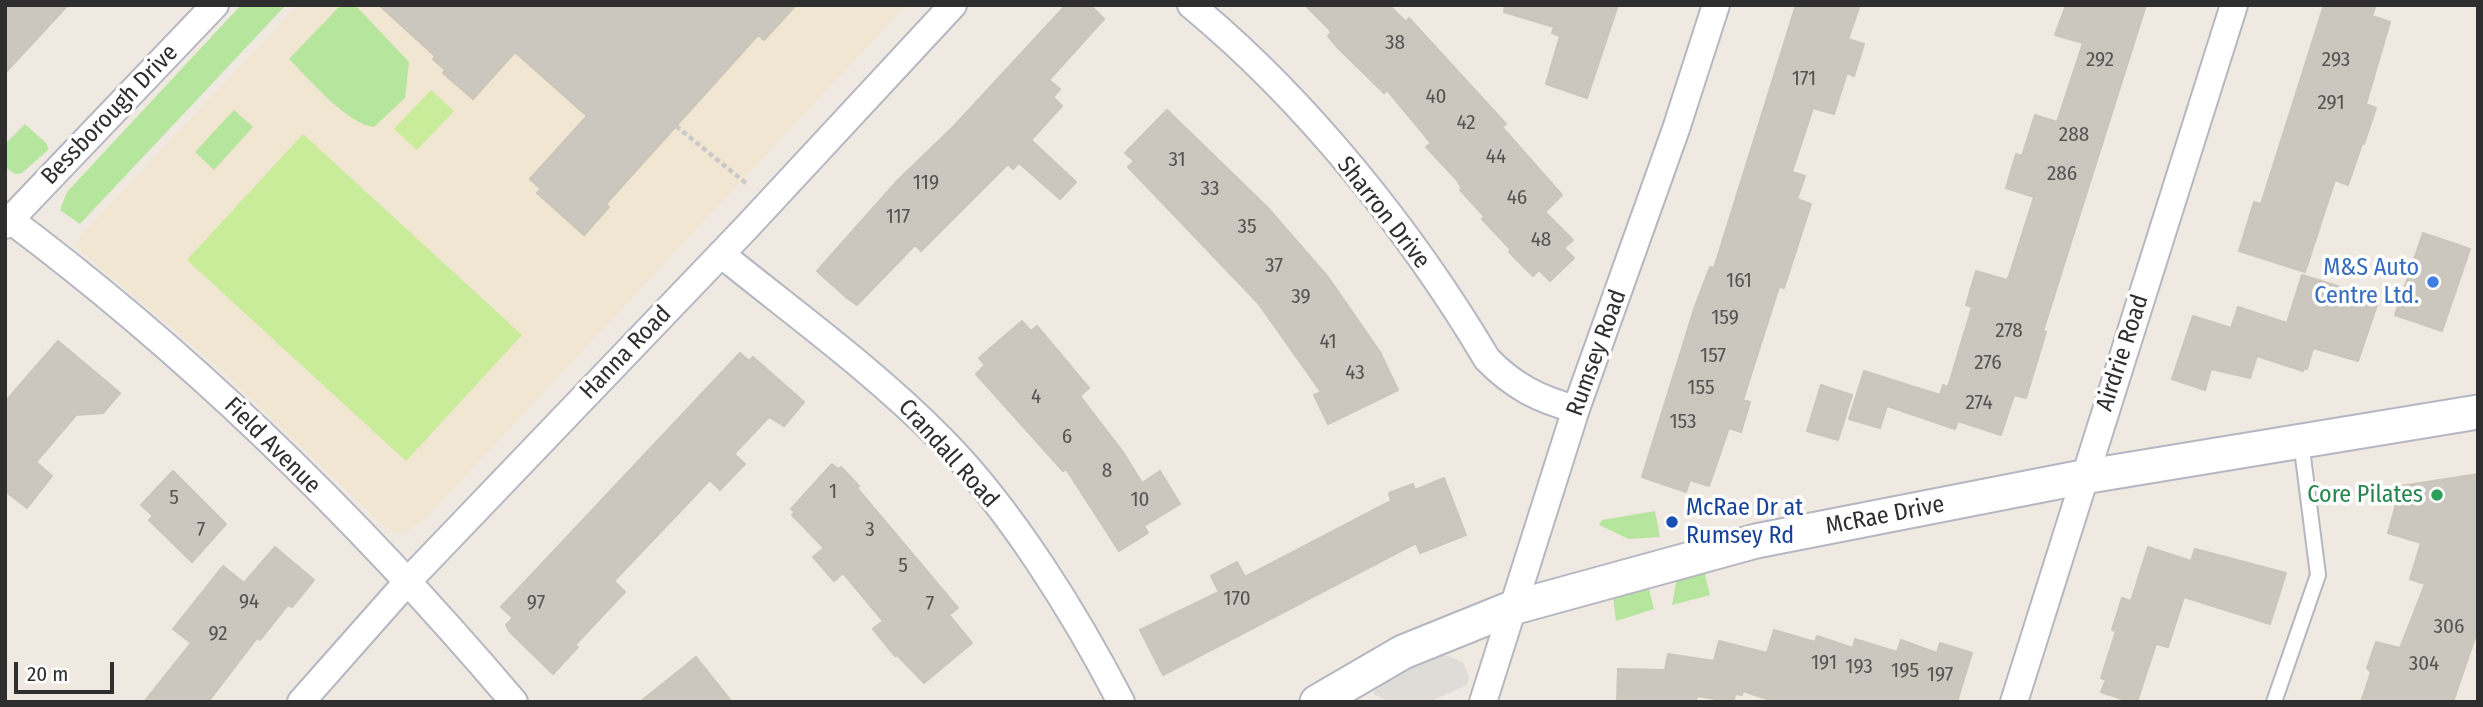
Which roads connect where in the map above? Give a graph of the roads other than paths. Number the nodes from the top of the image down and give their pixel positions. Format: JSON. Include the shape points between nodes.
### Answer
{"nodes":[{"id":1,"x":215,"y":5,"type":"edge"},
{"id":2,"x":953,"y":5,"type":"edge"},
{"id":3,"x":1191,"y":5,"type":"edge"},
{"id":4,"x":1716,"y":5,"type":"edge"},
{"id":5,"x":2234,"y":5,"type":"edge"},
{"id":6,"x":7,"y":220,"type":"edge"},
{"id":7,"x":721,"y":254,"type":"junction"},
{"id":8,"x":1576,"y":408,"type":"junction"},
{"id":9,"x":2478,"y":412,"type":"edge"},
{"id":10,"x":2301,"y":441,"type":"junction"},
{"id":11,"x":2083,"y":477,"type":"junction"},
{"id":12,"x":408,"y":580,"type":"junction"},
{"id":13,"x":1512,"y":608,"type":"junction"},
{"id":14,"x":301,"y":702,"type":"edge"},
{"id":15,"x":514,"y":702,"type":"edge"},
{"id":16,"x":1121,"y":702,"type":"edge"},
{"id":17,"x":1317,"y":702,"type":"edge"},
{"id":18,"x":1483,"y":702,"type":"edge"},
{"id":19,"x":2014,"y":702,"type":"edge"},
{"id":20,"x":2274,"y":702,"type":"edge"}],
"edges":[{"from":1,"to":6,"type":"street","name":"Bessborough Drive"},
{"from":2,"to":7,"type":"street","name":"Hanna Road"},
{"from":3,"to":8,"type":"street","name":"Sharron Drive","via":[[1303,114],[1353,171],[1401,231],[1487,359],[1538,397]]},
{"from":4,"to":8,"type":"street","name":"Rumsey Road"},
{"from":5,"to":11,"type":"street","name":"Airdrie Road"},
{"from":6,"to":12,"type":"street","name":"Field Avenue","via":[[203,378]]},
{"from":7,"to":12,"type":"street","name":"Hanna Road"},
{"from":7,"to":16,"type":"street","name":"Crandall Road","via":[[943,440],[982,485],[1052,582]]},
{"from":8,"to":13,"type":"street","name":"Rumsey Road"},
{"from":9,"to":10,"type":"street","name":"McRae Drive"},
{"from":10,"to":11,"type":"street","name":"McRae Drive"},
{"from":10,"to":20,"type":"lane","via":[[2318,575]]},
{"from":11,"to":13,"type":"street","name":"McRae Drive","via":[[1756,541]]},
{"from":11,"to":19,"type":"street","name":"Airdrie Road"},
{"from":12,"to":14,"type":"street","name":"Hanna Road"},
{"from":12,"to":15,"type":"street","name":"Field Avenue"},
{"from":13,"to":17,"type":"street","name":"McRae Drive","via":[[1403,652]]},
{"from":13,"to":18,"type":"street","name":"Rumsey Road"}]}
